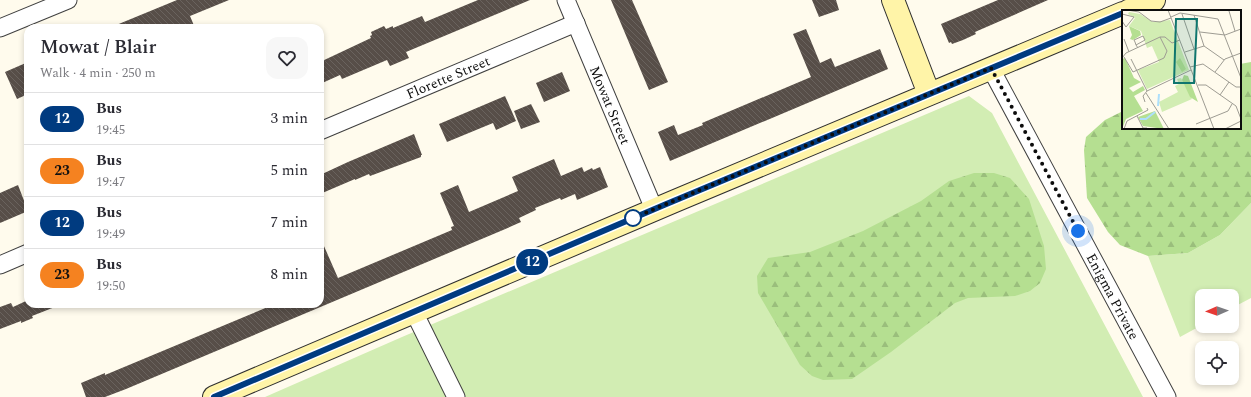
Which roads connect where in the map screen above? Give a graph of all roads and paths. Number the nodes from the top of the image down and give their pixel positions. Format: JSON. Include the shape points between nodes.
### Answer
{"nodes":[{"id":1,"x":68,"y":0,"type":"edge"},
{"id":2,"x":566,"y":0,"type":"edge"},
{"id":3,"x":893,"y":0,"type":"edge"},
{"id":4,"x":1154,"y":0,"type":"edge"},
{"id":5,"x":1130,"y":10,"type":"edge"},
{"id":6,"x":1122,"y":13,"type":"edge"},
{"id":7,"x":576,"y":23,"type":"junction"},
{"id":8,"x":0,"y":28,"type":"edge"},
{"id":9,"x":991,"y":68,"type":"junction"},
{"id":10,"x":929,"y":94,"type":"junction"},
{"id":11,"x":324,"y":129,"type":"edge"},
{"id":12,"x":654,"y":209,"type":"junction"},
{"id":13,"x":24,"y":255,"type":"edge"},
{"id":14,"x":0,"y":265,"type":"edge"},
{"id":15,"x":414,"y":312,"type":"junction"},
{"id":16,"x":214,"y":397,"type":"edge"},
{"id":17,"x":456,"y":397,"type":"edge"},
{"id":18,"x":1167,"y":397,"type":"edge"}],
"edges":[{"from":1,"to":8,"type":"street"},
{"from":2,"to":7,"type":"street","name":"Mowat Street"},
{"from":3,"to":10,"type":"main road"},
{"from":4,"to":5,"type":"main road"},
{"from":6,"to":9,"type":"main road"},
{"from":7,"to":11,"type":"street","name":"Florette Street"},
{"from":7,"to":12,"type":"street","name":"Mowat Street"},
{"from":9,"to":10,"type":"main road"},
{"from":9,"to":18,"type":"street","name":"Enigma Private"},
{"from":10,"to":12,"type":"main road"},
{"from":12,"to":15,"type":"main road"},
{"from":13,"to":14,"type":"street"},
{"from":15,"to":16,"type":"main road"},
{"from":15,"to":17,"type":"street"}]}
